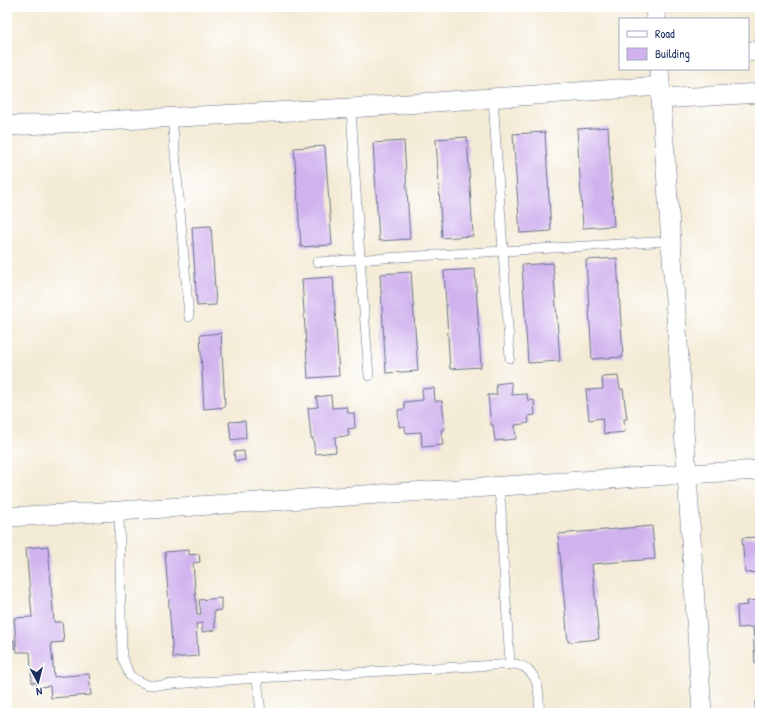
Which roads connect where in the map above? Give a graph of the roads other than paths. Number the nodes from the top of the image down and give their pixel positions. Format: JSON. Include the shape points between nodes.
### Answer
{"nodes":[{"id":1,"x":655,"y":7,"type":"edge"},
{"id":2,"x":656,"y":18,"type":"edge"},
{"id":3,"x":749,"y":51,"type":"edge"},
{"id":4,"x":760,"y":52,"type":"edge"},
{"id":5,"x":660,"y":85,"type":"edge"},
{"id":6,"x":760,"y":93,"type":"edge"},
{"id":7,"x":493,"y":98,"type":"junction"},
{"id":8,"x":351,"y":108,"type":"junction"},
{"id":9,"x":172,"y":117,"type":"junction"},
{"id":10,"x":7,"y":126,"type":"edge"},
{"id":11,"x":671,"y":240,"type":"junction"},
{"id":12,"x":504,"y":251,"type":"junction"},
{"id":13,"x":360,"y":259,"type":"junction"},
{"id":14,"x":317,"y":262,"type":"dead end"},
{"id":15,"x":189,"y":317,"type":"dead end"},
{"id":16,"x":510,"y":358,"type":"dead end"},
{"id":17,"x":368,"y":376,"type":"dead end"},
{"id":18,"x":760,"y":470,"type":"edge"},
{"id":19,"x":687,"y":474,"type":"junction"},
{"id":20,"x":498,"y":486,"type":"junction"},
{"id":21,"x":119,"y":512,"type":"junction"},
{"id":22,"x":7,"y":517,"type":"edge"},
{"id":23,"x":510,"y":664,"type":"junction"},
{"id":24,"x":257,"y":678,"type":"junction"},
{"id":25,"x":261,"y":713,"type":"edge"},
{"id":26,"x":539,"y":713,"type":"edge"},
{"id":27,"x":702,"y":713,"type":"edge"}],
"edges":[{"from":1,"to":2,"type":"street"},
{"from":3,"to":4,"type":"street"},
{"from":5,"to":6,"type":"street"},
{"from":5,"to":7,"type":"street"},
{"from":5,"to":11,"type":"street"},
{"from":7,"to":8,"type":"street"},
{"from":7,"to":12,"type":"lane"},
{"from":8,"to":9,"type":"street"},
{"from":8,"to":13,"type":"lane"},
{"from":9,"to":10,"type":"street"},
{"from":9,"to":15,"type":"lane"},
{"from":11,"to":12,"type":"lane"},
{"from":11,"to":19,"type":"street"},
{"from":12,"to":13,"type":"lane"},
{"from":12,"to":16,"type":"lane"},
{"from":13,"to":14,"type":"lane"},
{"from":13,"to":17,"type":"lane"},
{"from":18,"to":19,"type":"street"},
{"from":19,"to":20,"type":"street"},
{"from":19,"to":27,"type":"street"},
{"from":20,"to":21,"type":"street"},
{"from":20,"to":23,"type":"lane"},
{"from":21,"to":22,"type":"street"},
{"from":21,"to":24,"type":"lane","via":[[122,657],[130,676],[148,685]]},
{"from":23,"to":24,"type":"lane"},
{"from":23,"to":26,"type":"lane","via":[[524,666],[533,674],[539,691]]},
{"from":24,"to":25,"type":"lane"}]}
